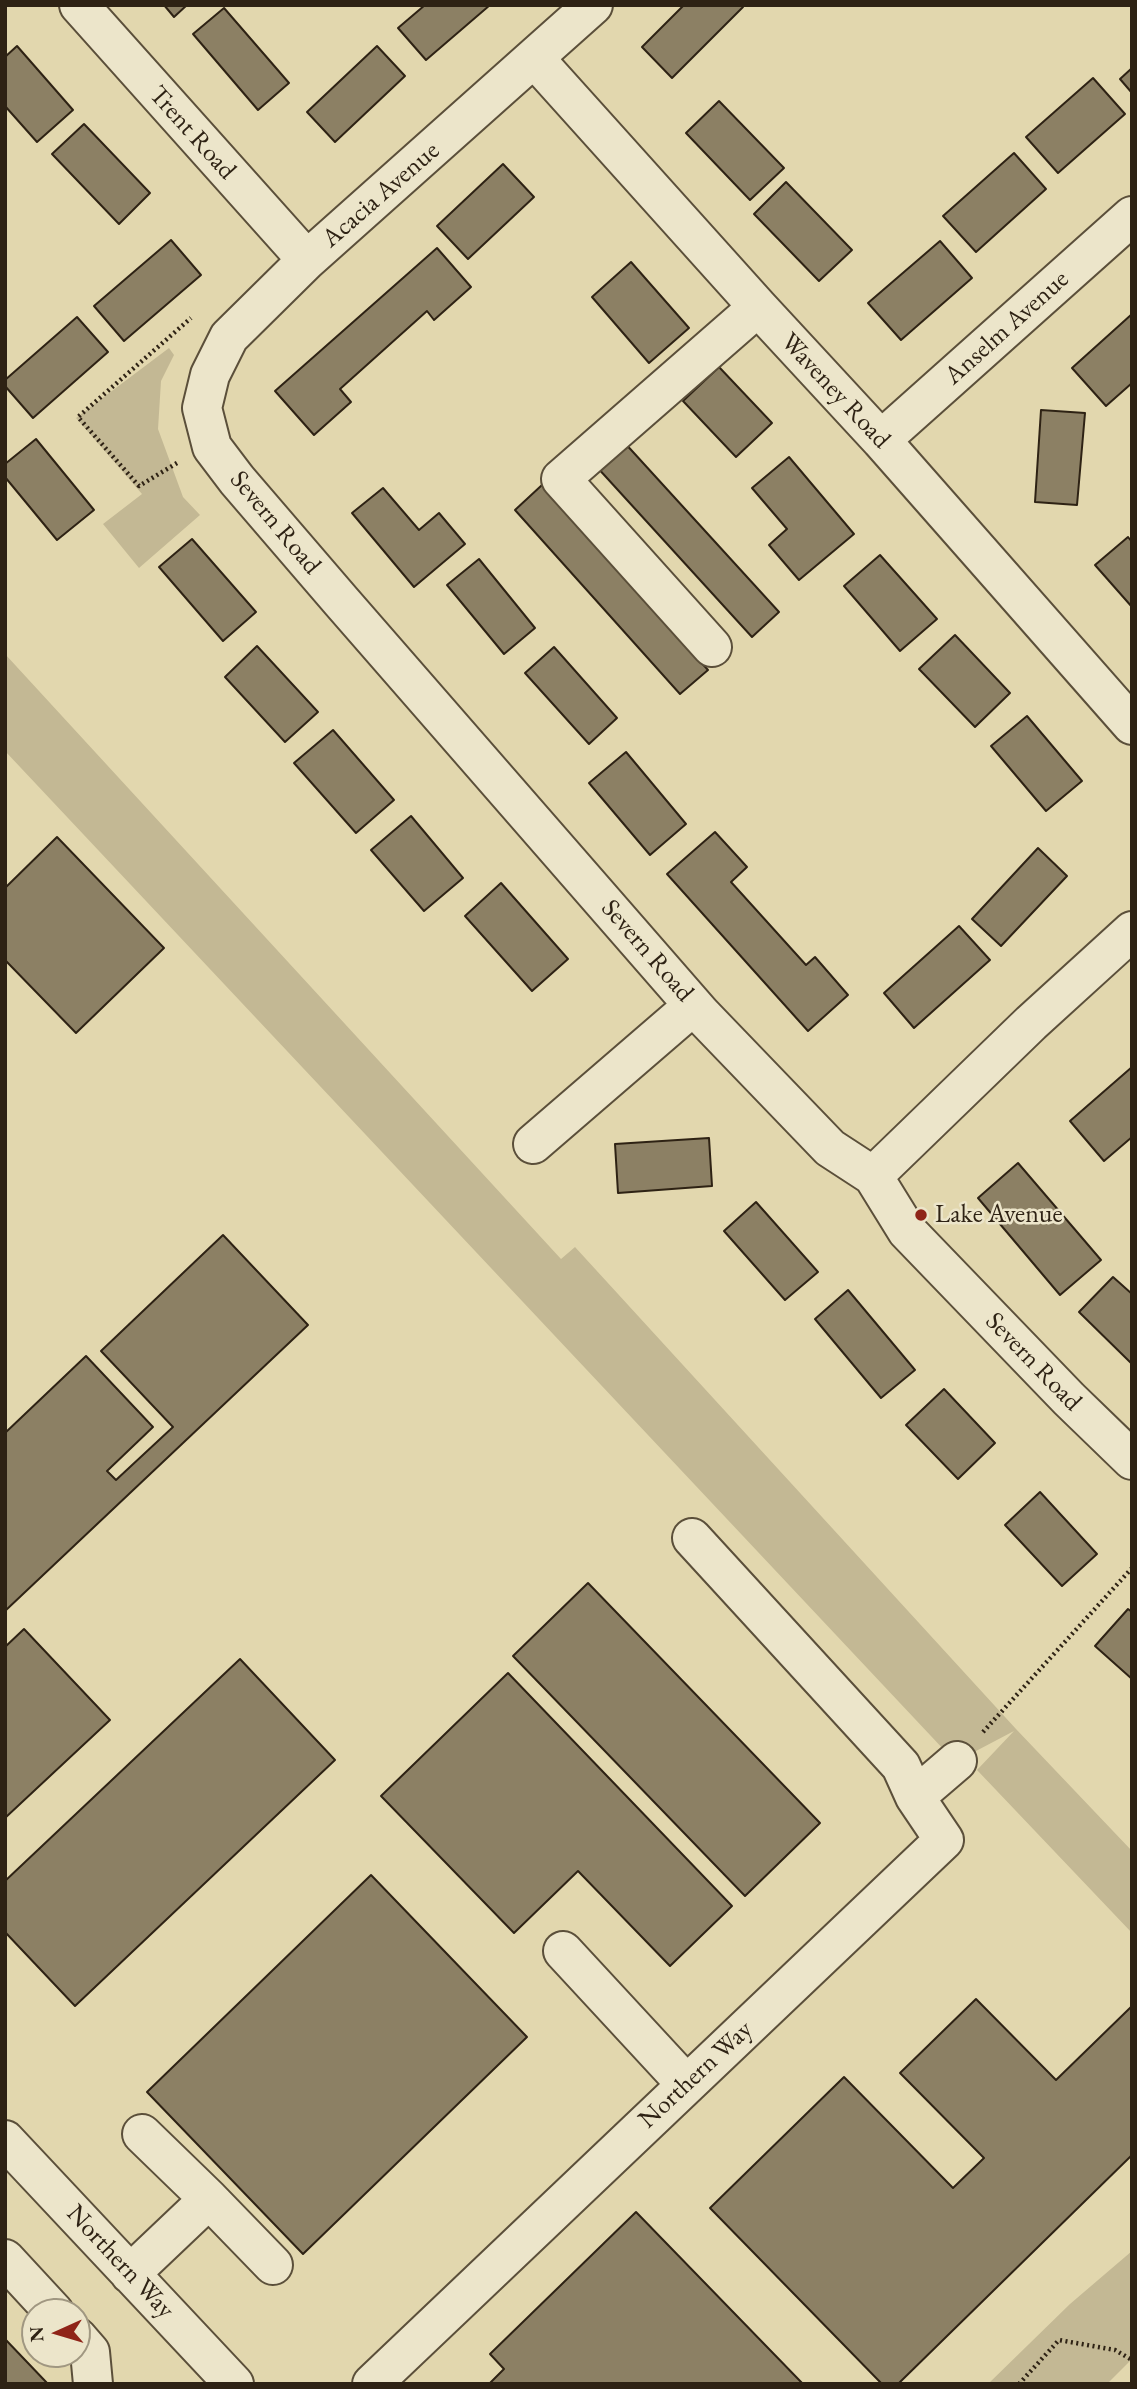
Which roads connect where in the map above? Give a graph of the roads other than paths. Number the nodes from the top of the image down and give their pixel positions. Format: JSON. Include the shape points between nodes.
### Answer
{"nodes":[{"id":1,"x":79,"y":5,"type":"edge"},
{"id":2,"x":593,"y":5,"type":"edge"},
{"id":3,"x":535,"y":59,"type":"junction"},
{"id":4,"x":1132,"y":216,"type":"edge"},
{"id":5,"x":307,"y":260,"type":"junction"},
{"id":6,"x":758,"y":307,"type":"junction"},
{"id":7,"x":202,"y":408,"type":"joint"},
{"id":8,"x":881,"y":440,"type":"junction"},
{"id":9,"x":712,"y":647,"type":"dead end"},
{"id":10,"x":1132,"y":725,"type":"edge"},
{"id":11,"x":1129,"y":939,"type":"edge"},
{"id":12,"x":693,"y":1006,"type":"junction"},
{"id":13,"x":533,"y":1144,"type":"dead end"},
{"id":14,"x":873,"y":1176,"type":"junction"},
{"id":15,"x":1132,"y":1460,"type":"edge"},
{"id":16,"x":692,"y":1538,"type":"dead end"},
{"id":17,"x":957,"y":1761,"type":"road end"},
{"id":18,"x":915,"y":1797,"type":"junction"},
{"id":19,"x":563,"y":1951,"type":"dead end"},
{"id":20,"x":686,"y":2084,"type":"junction"},
{"id":21,"x":142,"y":2134,"type":"dead end"},
{"id":22,"x":11,"y":2159,"type":"edge"},
{"id":23,"x":209,"y":2199,"type":"junction"},
{"id":24,"x":5,"y":2259,"type":"edge"},
{"id":25,"x":273,"y":2265,"type":"dead end"},
{"id":26,"x":131,"y":2273,"type":"junction"},
{"id":27,"x":41,"y":2298,"type":"edge"},
{"id":28,"x":91,"y":2363,"type":"edge"},
{"id":29,"x":93,"y":2384,"type":"edge"},
{"id":30,"x":234,"y":2384,"type":"edge"},
{"id":31,"x":372,"y":2384,"type":"edge"}],
"edges":[{"from":1,"to":5,"type":"street","name":"Trent Road"},
{"from":2,"to":3,"type":"street","name":"Acacia Avenue"},
{"from":3,"to":5,"type":"street","name":"Acacia Avenue"},
{"from":3,"to":6,"type":"street","name":"Waveney Road"},
{"from":4,"to":8,"type":"street","name":"Anselm Avenue"},
{"from":5,"to":7,"type":"street","name":"Acacia Avenue","via":[[229,337],[210,374]]},
{"from":6,"to":8,"type":"street","name":"Waveney Road"},
{"from":6,"to":9,"type":"street","via":[[561,479]]},
{"from":7,"to":12,"type":"street","name":"Severn Road","via":[[212,447],[237,480]]},
{"from":8,"to":10,"type":"street","name":"Waveney Road"},
{"from":11,"to":14,"type":"street","via":[[1031,1023]]},
{"from":12,"to":13,"type":"street"},
{"from":12,"to":14,"type":"street","name":"Severn Road","via":[[830,1148]]},
{"from":14,"to":15,"type":"street","name":"Severn Road","via":[[907,1231]]},
{"from":16,"to":18,"type":"street","via":[[901,1766]]},
{"from":17,"to":18,"type":"street"},
{"from":18,"to":20,"type":"street","name":"Northern Way","via":[[944,1840]]},
{"from":19,"to":20,"type":"street"},
{"from":20,"to":31,"type":"street","name":"Northern Way"},
{"from":21,"to":23,"type":"street"},
{"from":22,"to":26,"type":"street","name":"Northern Way"},
{"from":23,"to":25,"type":"street"},
{"from":23,"to":26,"type":"street"},
{"from":24,"to":27,"type":"street"},
{"from":26,"to":30,"type":"street","name":"Northern Way"},
{"from":28,"to":29,"type":"street"}]}
